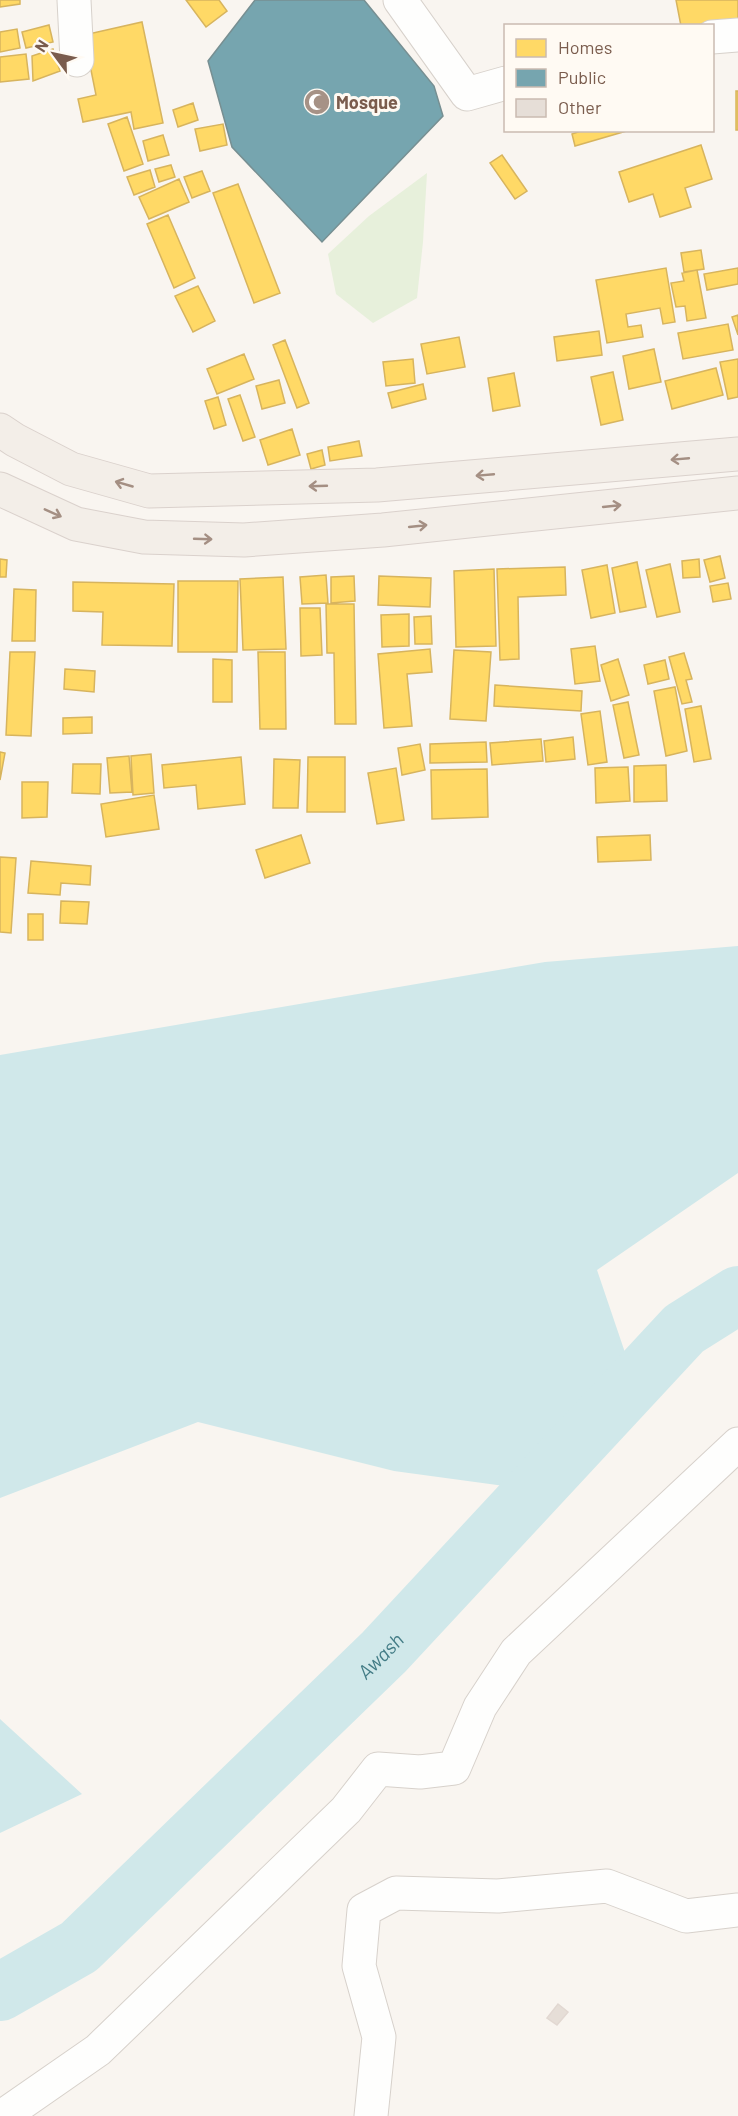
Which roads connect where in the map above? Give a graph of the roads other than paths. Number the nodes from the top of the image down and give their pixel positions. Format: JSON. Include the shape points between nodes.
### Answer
{"nodes":[{"id":1,"x":74,"y":0,"type":"edge"},
{"id":2,"x":400,"y":0,"type":"edge"},
{"id":3,"x":738,"y":35,"type":"edge"},
{"id":4,"x":714,"y":37,"type":"edge"},
{"id":5,"x":77,"y":60,"type":"dead end"},
{"id":6,"x":504,"y":84,"type":"edge"},
{"id":7,"x":0,"y":430,"type":"edge"},
{"id":8,"x":738,"y":454,"type":"edge"},
{"id":9,"x":377,"y":485,"type":"junction"},
{"id":10,"x":0,"y":489,"type":"edge"},
{"id":11,"x":738,"y":493,"type":"edge"},
{"id":12,"x":383,"y":530,"type":"junction"},
{"id":13,"x":738,"y":1444,"type":"edge"},
{"id":14,"x":738,"y":1910,"type":"edge"},
{"id":15,"x":3,"y":2116,"type":"edge"},
{"id":16,"x":370,"y":2116,"type":"edge"}],
"edges":[{"from":1,"to":5,"type":"street"},
{"from":2,"to":6,"type":"street","via":[[467,94]]},
{"from":3,"to":4,"type":"street"},
{"from":9,"to":7,"type":"main road","one_way":true,"via":[[149,491],[71,469]]},
{"from":8,"to":9,"type":"main road","one_way":true},
{"from":9,"to":12,"type":"main road"},
{"from":10,"to":12,"type":"main road","one_way":true,"via":[[76,524],[144,537],[244,540]]},
{"from":12,"to":11,"type":"main road","one_way":true},
{"from":13,"to":15,"type":"street","via":[[516,1653],[480,1707],[454,1768],[420,1772],[378,1769],[346,1810],[98,2050]]},
{"from":14,"to":16,"type":"street","via":[[686,1916],[608,1886],[498,1896],[396,1893],[364,1910],[359,1966],[379,2037]]}]}
